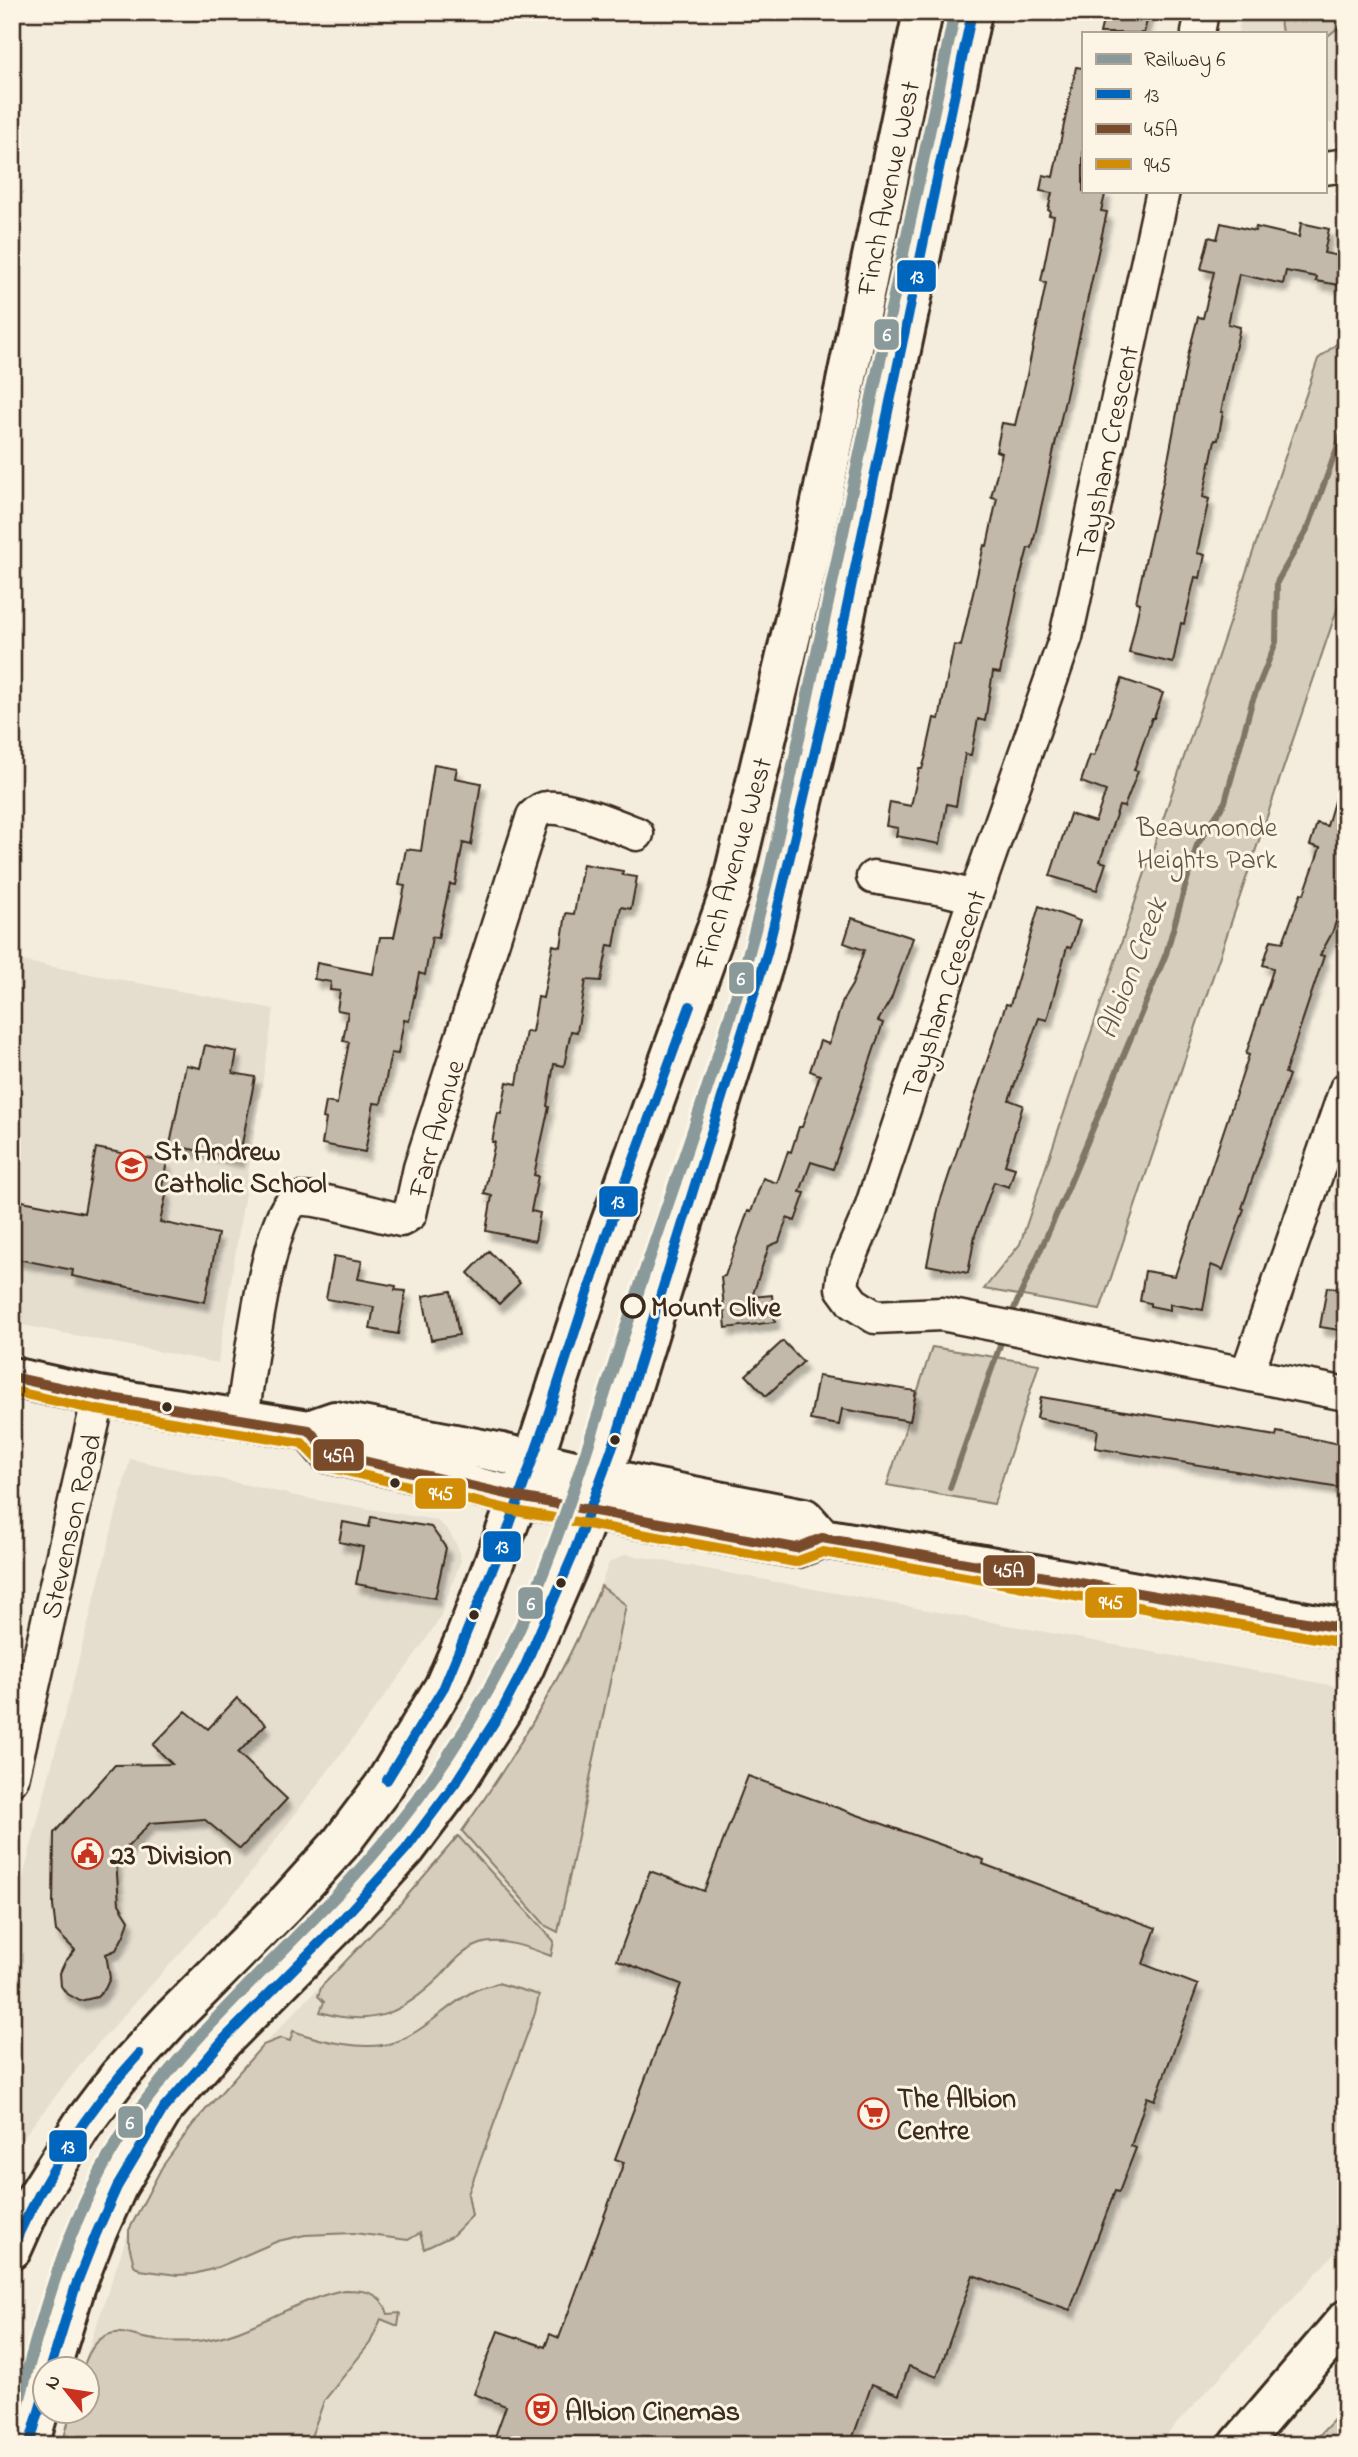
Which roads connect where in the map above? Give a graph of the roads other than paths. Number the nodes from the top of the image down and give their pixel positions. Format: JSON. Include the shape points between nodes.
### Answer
{"nodes":[{"id":1,"x":923,"y":12,"type":"edge"},
{"id":2,"x":972,"y":12,"type":"edge"},
{"id":3,"x":1202,"y":12,"type":"edge"},
{"id":4,"x":1198,"y":32,"type":"edge"},
{"id":5,"x":1346,"y":165,"type":"edge"},
{"id":6,"x":1326,"y":168,"type":"edge"},
{"id":7,"x":1163,"y":192,"type":"edge"},
{"id":8,"x":637,"y":834,"type":"dead end"},
{"id":9,"x":873,"y":877,"type":"dead end"},
{"id":10,"x":975,"y":897,"type":"junction"},
{"id":11,"x":1346,"y":1089,"type":"edge"},
{"id":12,"x":1247,"y":1374,"type":"junction"},
{"id":13,"x":12,"y":1377,"type":"edge"},
{"id":14,"x":1346,"y":1394,"type":"edge"},
{"id":15,"x":99,"y":1396,"type":"junction"},
{"id":16,"x":242,"y":1419,"type":"junction"},
{"id":17,"x":309,"y":1430,"type":"junction"},
{"id":18,"x":533,"y":1460,"type":"junction"},
{"id":19,"x":596,"y":1493,"type":"junction"},
{"id":20,"x":519,"y":1497,"type":"junction"},
{"id":21,"x":1346,"y":1629,"type":"edge"},
{"id":22,"x":12,"y":1779,"type":"edge"},
{"id":23,"x":12,"y":2249,"type":"edge"},
{"id":24,"x":1346,"y":2320,"type":"edge"},
{"id":25,"x":54,"y":2356,"type":"edge"},
{"id":26,"x":34,"y":2426,"type":"edge"},
{"id":27,"x":29,"y":2445,"type":"edge"},
{"id":28,"x":1239,"y":2445,"type":"edge"}],
"edges":[{"from":1,"to":18,"type":"main road","name":"Finch Avenue West","via":[[810,555],[730,892],[607,1233]]},
{"from":2,"to":19,"type":"main road","name":"Finch Avenue West","via":[[829,692],[767,953]]},
{"from":3,"to":4,"type":"street"},
{"from":5,"to":6,"type":"street"},
{"from":7,"to":10,"type":"street","name":"Taysham Crescent","via":[[1066,637]]},
{"from":8,"to":16,"type":"street","name":"Farr Avenue","via":[[556,808],[545,808],[533,816],[419,1168],[410,1214],[401,1220],[300,1199],[292,1202],[283,1213],[271,1247]]},
{"from":9,"to":10,"type":"street"},
{"from":10,"to":12,"type":"street","name":"Taysham Crescent","via":[[842,1288],[853,1303],[875,1317],[942,1314]]},
{"from":11,"to":12,"type":"street"},
{"from":12,"to":14,"type":"street","name":"Taysham Crescent"},
{"from":13,"to":15,"type":"main road"},
{"from":15,"to":16,"type":"main road"},
{"from":15,"to":22,"type":"street","name":"Stevenson Road"},
{"from":16,"to":17,"type":"main road"},
{"from":17,"to":18,"type":"main road","via":[[335,1421]]},
{"from":17,"to":20,"type":"main road","via":[[329,1452]]},
{"from":18,"to":19,"type":"main road"},
{"from":18,"to":20,"type":"main road","name":"Finch Avenue West"},
{"from":19,"to":20,"type":"main road"},
{"from":19,"to":21,"type":"main road","via":[[796,1548],[822,1538]]},
{"from":19,"to":25,"type":"main road","name":"Finch Avenue West","via":[[524,1668],[456,1782],[398,1859],[224,2039],[164,2108],[117,2187],[96,2234]]},
{"from":20,"to":23,"type":"main road","name":"Finch Avenue West","via":[[444,1687],[383,1787],[285,1905],[119,2076],[32,2204]]},
{"from":24,"to":28,"type":"main road"},
{"from":26,"to":27,"type":"main road"}]}
